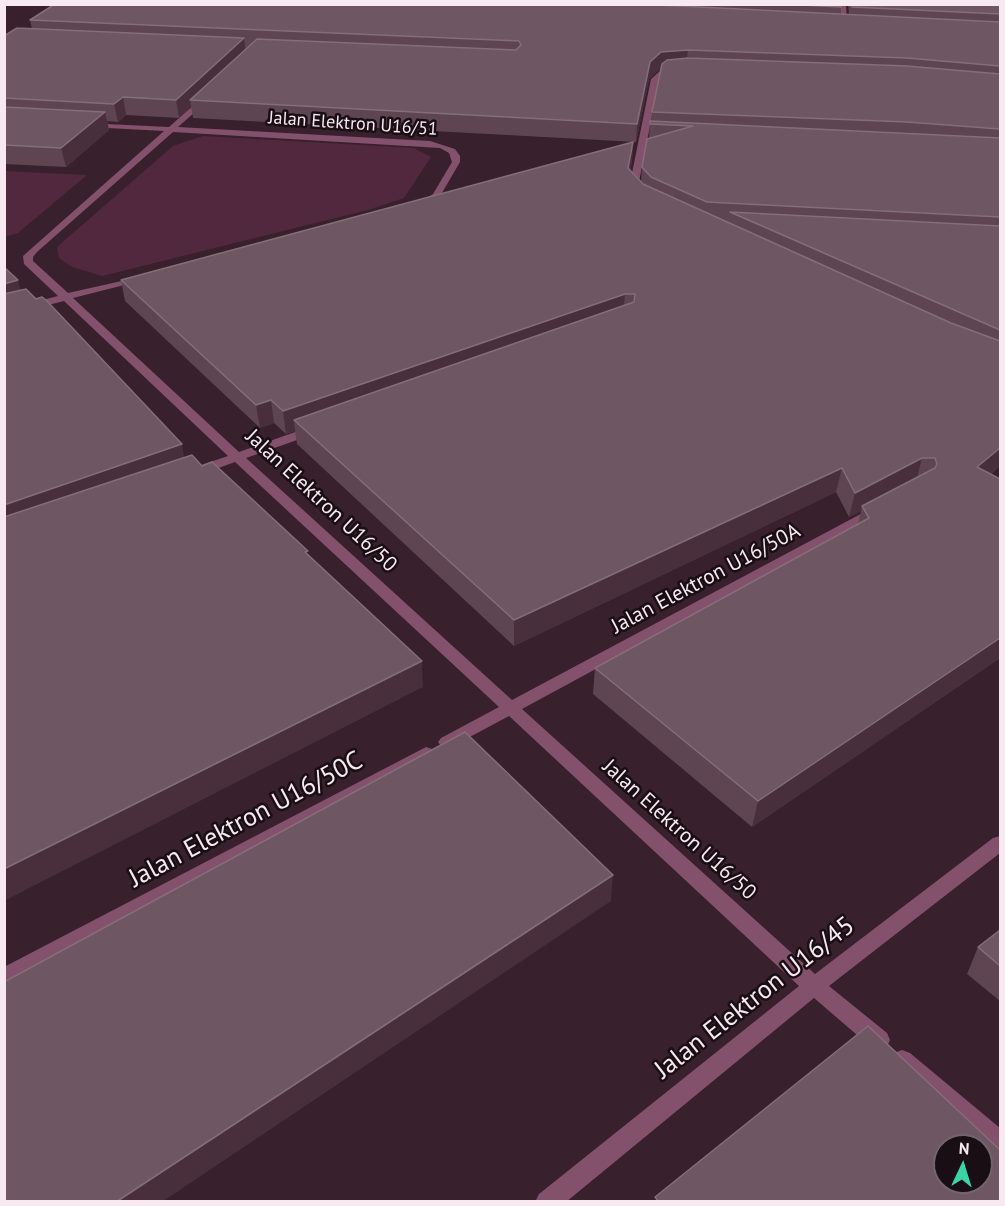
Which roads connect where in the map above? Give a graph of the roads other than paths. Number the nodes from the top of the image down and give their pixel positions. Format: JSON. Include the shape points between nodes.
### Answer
{"nodes":[{"id":1,"x":843,"y":4,"type":"edge"},
{"id":2,"x":833,"y":27,"type":"edge"},
{"id":3,"x":844,"y":27,"type":"junction"},
{"id":4,"x":855,"y":28,"type":"edge"},
{"id":5,"x":686,"y":71,"type":"edge"},
{"id":6,"x":216,"y":90,"type":"edge"},
{"id":7,"x":84,"y":124,"type":"edge"},
{"id":8,"x":174,"y":129,"type":"junction"},
{"id":9,"x":643,"y":134,"type":"junction"},
{"id":10,"x":655,"y":135,"type":"edge"},
{"id":11,"x":645,"y":200,"type":"edge"},
{"id":12,"x":407,"y":213,"type":"edge"},
{"id":13,"x":146,"y":277,"type":"edge"},
{"id":14,"x":66,"y":296,"type":"junction"},
{"id":15,"x":4,"y":313,"type":"edge"},
{"id":16,"x":326,"y":426,"type":"edge"},
{"id":17,"x":237,"y":457,"type":"junction"},
{"id":18,"x":181,"y":477,"type":"edge"},
{"id":19,"x":890,"y":504,"type":"edge"},
{"id":20,"x":511,"y":708,"type":"junction"},
{"id":21,"x":1000,"y":843,"type":"edge"},
{"id":22,"x":4,"y":977,"type":"edge"},
{"id":23,"x":814,"y":986,"type":"junction"},
{"id":24,"x":1000,"y":1142,"type":"edge"},
{"id":25,"x":547,"y":1202,"type":"edge"}],
"edges":[{"from":1,"to":3,"type":"street"},
{"from":2,"to":3,"type":"street"},
{"from":3,"to":4,"type":"street"},
{"from":5,"to":9,"type":"street","via":[[655,79]]},
{"from":6,"to":8,"type":"street","name":"Jalan Elektron U16/50"},
{"from":7,"to":8,"type":"street"},
{"from":8,"to":12,"type":"street","name":"Jalan Elektron U16/51","via":[[430,144],[452,151],[456,162],[436,196]]},
{"from":8,"to":14,"type":"street","name":"Jalan Elektron U16/50","via":[[28,256],[28,262]]},
{"from":9,"to":10,"type":"street"},
{"from":9,"to":11,"type":"street","via":[[633,188]]},
{"from":13,"to":14,"type":"street"},
{"from":14,"to":15,"type":"street"},
{"from":14,"to":17,"type":"street","name":"Jalan Elektron U16/50"},
{"from":16,"to":17,"type":"street"},
{"from":17,"to":18,"type":"street"},
{"from":17,"to":20,"type":"street","name":"Jalan Elektron U16/50"},
{"from":19,"to":20,"type":"street","name":"Jalan Elektron U16/50A"},
{"from":20,"to":22,"type":"street","name":"Jalan Elektron U16/50C"},
{"from":20,"to":23,"type":"street","name":"Jalan Elektron U16/50"},
{"from":21,"to":23,"type":"street","name":"Jalan Elektron U16/45"},
{"from":23,"to":24,"type":"street","name":"Jalan Elektron U16/50"},
{"from":23,"to":25,"type":"street","name":"Jalan Elektron U16/45"}]}
